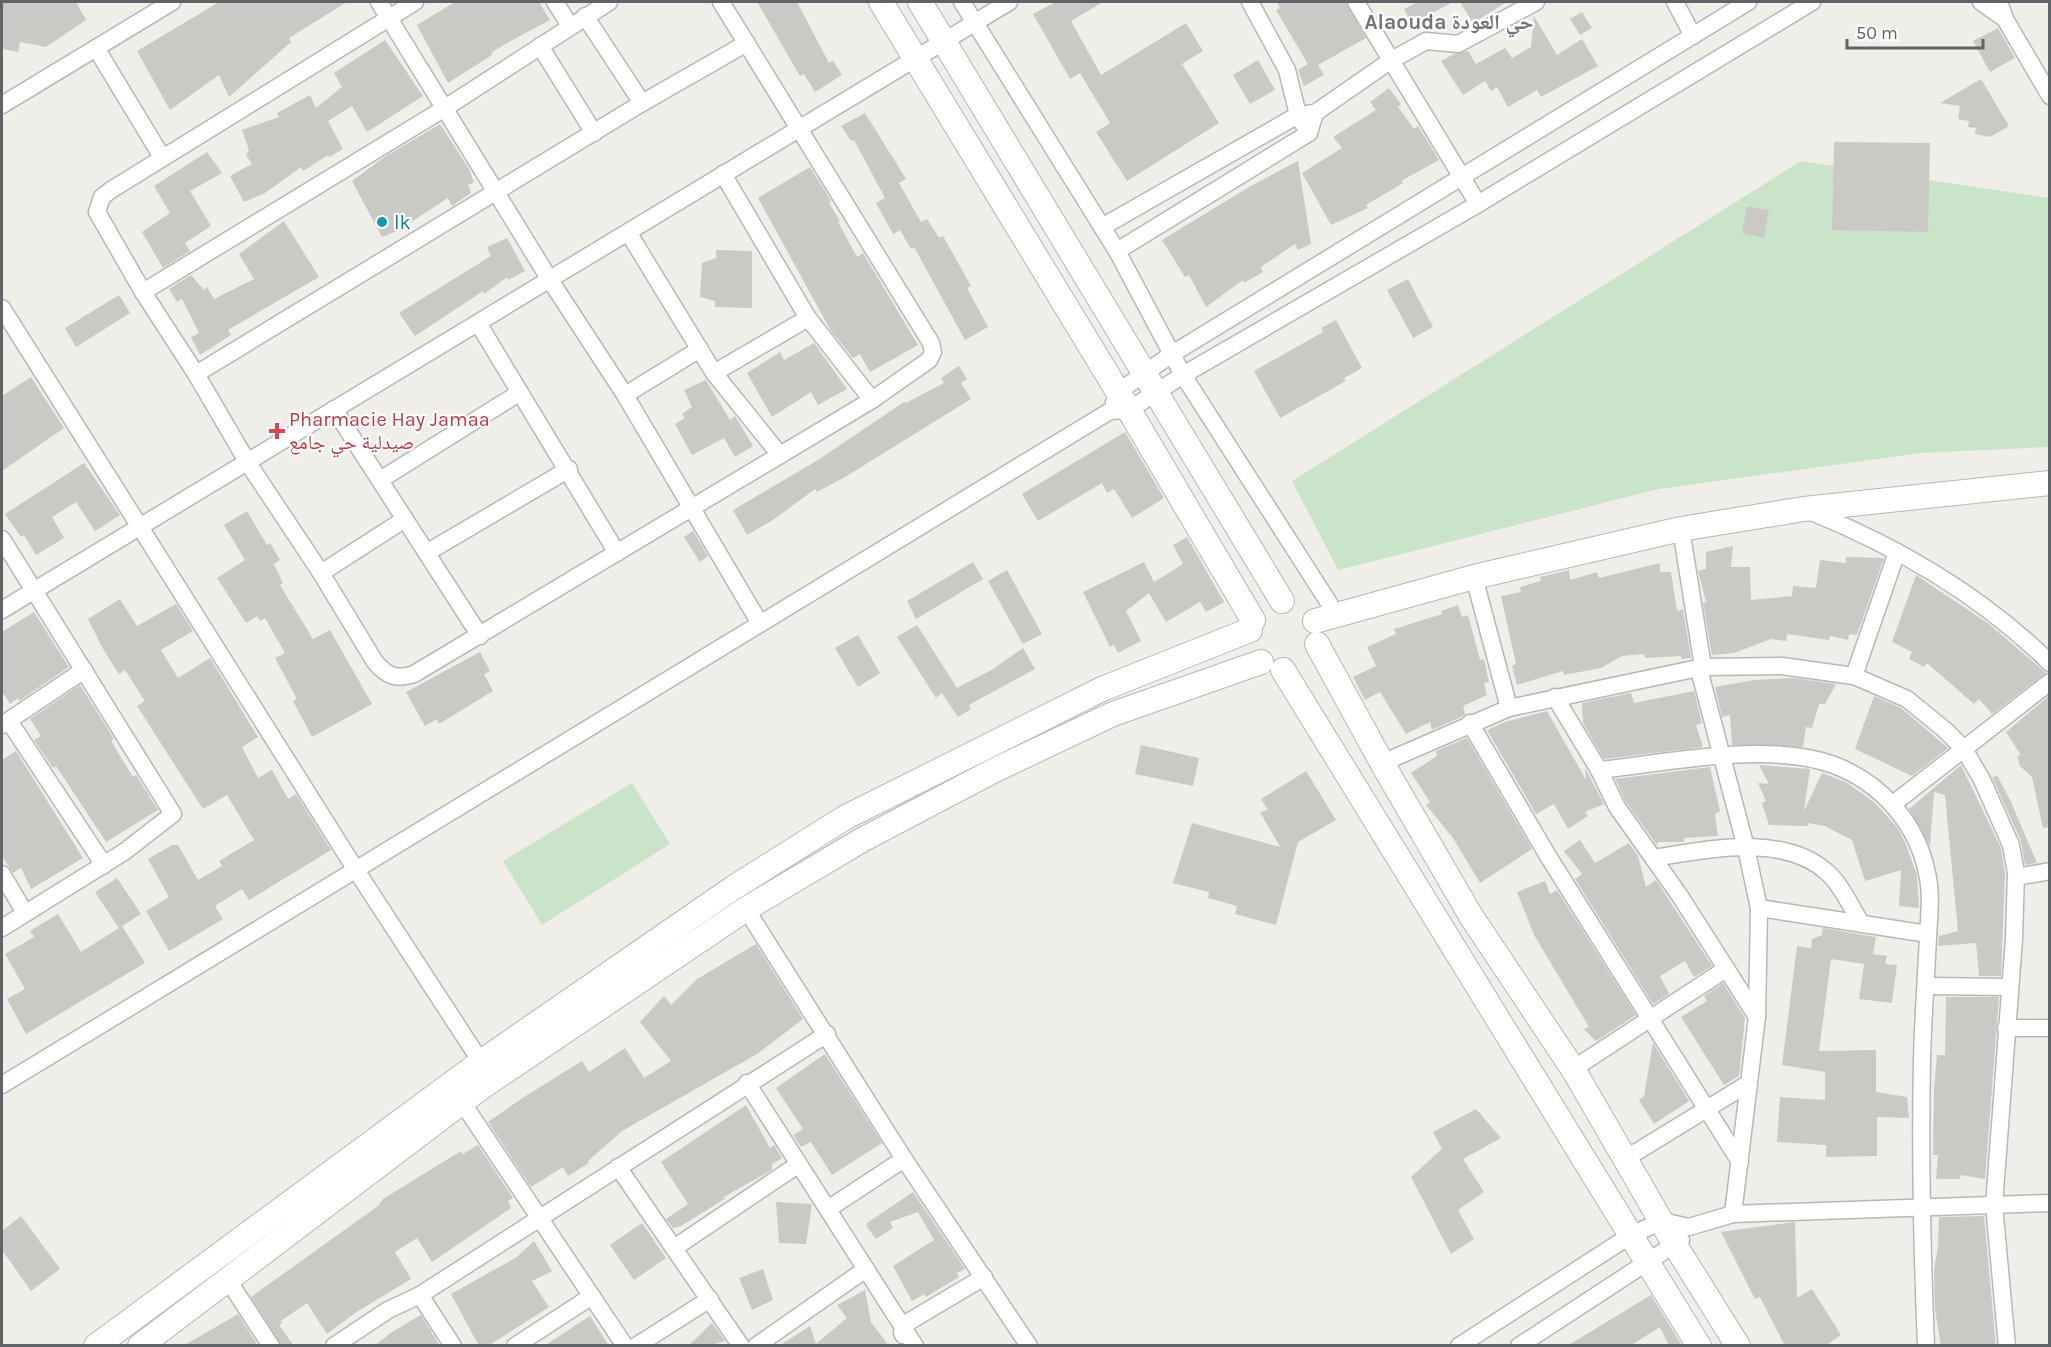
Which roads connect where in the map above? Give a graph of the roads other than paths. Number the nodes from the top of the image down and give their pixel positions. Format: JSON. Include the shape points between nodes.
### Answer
{"nodes":[{"id":1,"x":172,"y":2,"type":"edge"},
{"id":2,"x":379,"y":2,"type":"edge"},
{"id":3,"x":415,"y":2,"type":"edge"},
{"id":4,"x":555,"y":2,"type":"edge"},
{"id":5,"x":609,"y":2,"type":"edge"},
{"id":6,"x":721,"y":2,"type":"edge"},
{"id":7,"x":881,"y":2,"type":"edge"},
{"id":8,"x":920,"y":2,"type":"edge"},
{"id":9,"x":962,"y":2,"type":"edge"},
{"id":10,"x":1009,"y":2,"type":"edge"},
{"id":11,"x":1250,"y":2,"type":"edge"},
{"id":12,"x":1356,"y":2,"type":"edge"},
{"id":13,"x":1536,"y":2,"type":"edge"},
{"id":14,"x":1675,"y":2,"type":"edge"},
{"id":15,"x":1749,"y":2,"type":"edge"},
{"id":16,"x":1812,"y":2,"type":"edge"},
{"id":17,"x":1981,"y":2,"type":"edge"},
{"id":18,"x":1999,"y":2,"type":"edge"},
{"id":19,"x":585,"y":16,"type":"junction"},
{"id":20,"x":388,"y":17,"type":"junction"},
{"id":21,"x":2005,"y":19,"type":"junction"},
{"id":22,"x":975,"y":22,"type":"junction"},
{"id":23,"x":570,"y":26,"type":"junction"},
{"id":24,"x":1693,"y":36,"type":"junction"},
{"id":25,"x":943,"y":40,"type":"junction"},
{"id":26,"x":747,"y":43,"type":"junction"},
{"id":27,"x":540,"y":46,"type":"junction"},
{"id":28,"x":96,"y":48,"type":"junction"},
{"id":29,"x":915,"y":56,"type":"junction"},
{"id":30,"x":1390,"y":61,"type":"junction"},
{"id":31,"x":2049,"y":96,"type":"edge"},
{"id":32,"x":642,"y":103,"type":"junction"},
{"id":33,"x":2,"y":105,"type":"edge"},
{"id":34,"x":445,"y":108,"type":"junction"},
{"id":35,"x":1306,"y":114,"type":"junction"},
{"id":36,"x":798,"y":127,"type":"junction"},
{"id":37,"x":594,"y":133,"type":"junction"},
{"id":38,"x":162,"y":157,"type":"junction"},
{"id":39,"x":723,"y":174,"type":"junction"},
{"id":40,"x":1461,"y":177,"type":"junction"},
{"id":41,"x":496,"y":194,"type":"junction"},
{"id":42,"x":1478,"y":204,"type":"junction"},
{"id":43,"x":1102,"y":227,"type":"junction"},
{"id":44,"x":628,"y":232,"type":"junction"},
{"id":45,"x":1117,"y":251,"type":"junction"},
{"id":46,"x":550,"y":280,"type":"junction"},
{"id":47,"x":143,"y":292,"type":"junction"},
{"id":48,"x":2,"y":308,"type":"edge"},
{"id":49,"x":808,"y":318,"type":"junction"},
{"id":50,"x":478,"y":323,"type":"junction"},
{"id":51,"x":700,"y":349,"type":"junction"},
{"id":52,"x":1172,"y":354,"type":"junction"},
{"id":53,"x":714,"y":373,"type":"junction"},
{"id":54,"x":196,"y":374,"type":"junction"},
{"id":55,"x":1183,"y":375,"type":"junction"},
{"id":56,"x":1150,"y":382,"type":"junction"},
{"id":57,"x":519,"y":393,"type":"junction"},
{"id":58,"x":624,"y":395,"type":"junction"},
{"id":59,"x":872,"y":400,"type":"junction"},
{"id":60,"x":1119,"y":405,"type":"junction"},
{"id":61,"x":334,"y":409,"type":"junction"},
{"id":62,"x":780,"y":455,"type":"junction"},
{"id":63,"x":248,"y":463,"type":"junction"},
{"id":64,"x":569,"y":469,"type":"junction"},
{"id":65,"x":380,"y":480,"type":"junction"},
{"id":66,"x":2049,"y":483,"type":"edge"},
{"id":67,"x":694,"y":508,"type":"junction"},
{"id":68,"x":1804,"y":509,"type":"junction"},
{"id":69,"x":405,"y":519,"type":"junction"},
{"id":70,"x":140,"y":527,"type":"junction"},
{"id":71,"x":1681,"y":530,"type":"junction"},
{"id":72,"x":2,"y":538,"type":"edge"},
{"id":73,"x":428,"y":552,"type":"junction"},
{"id":74,"x":1896,"y":552,"type":"junction"},
{"id":75,"x":617,"y":553,"type":"junction"},
{"id":76,"x":321,"y":573,"type":"junction"},
{"id":77,"x":1474,"y":577,"type":"junction"},
{"id":78,"x":34,"y":590,"type":"junction"},
{"id":79,"x":1282,"y":601,"type":"junction"},
{"id":80,"x":2,"y":610,"type":"edge"},
{"id":81,"x":759,"y":622,"type":"junction"},
{"id":82,"x":1251,"y":625,"type":"junction"},
{"id":83,"x":1323,"y":627,"type":"junction"},
{"id":84,"x":480,"y":636,"type":"junction"},
{"id":85,"x":2049,"y":663,"type":"edge"},
{"id":86,"x":1272,"y":666,"type":"junction"},
{"id":87,"x":1703,"y":667,"type":"junction"},
{"id":88,"x":84,"y":670,"type":"junction"},
{"id":89,"x":1854,"y":676,"type":"junction"},
{"id":90,"x":2049,"y":682,"type":"edge"},
{"id":91,"x":1555,"y":697,"type":"junction"},
{"id":92,"x":1509,"y":708,"type":"junction"},
{"id":93,"x":5,"y":723,"type":"edge"},
{"id":94,"x":1470,"y":723,"type":"junction"},
{"id":95,"x":1964,"y":748,"type":"junction"},
{"id":96,"x":1721,"y":757,"type":"junction"},
{"id":97,"x":1382,"y":763,"type":"junction"},
{"id":98,"x":1599,"y":770,"type":"junction"},
{"id":99,"x":1893,"y":804,"type":"junction"},
{"id":100,"x":1746,"y":848,"type":"junction"},
{"id":101,"x":1653,"y":858,"type":"junction"},
{"id":102,"x":104,"y":865,"type":"junction"},
{"id":103,"x":356,"y":870,"type":"junction"},
{"id":104,"x":2049,"y":871,"type":"edge"},
{"id":105,"x":2,"y":874,"type":"edge"},
{"id":106,"x":2016,"y":877,"type":"junction"},
{"id":107,"x":1759,"y":908,"type":"junction"},
{"id":108,"x":746,"y":909,"type":"junction"},
{"id":109,"x":25,"y":913,"type":"junction"},
{"id":110,"x":1861,"y":923,"type":"junction"},
{"id":111,"x":2,"y":928,"type":"edge"},
{"id":112,"x":1928,"y":934,"type":"junction"},
{"id":113,"x":1726,"y":969,"type":"junction"},
{"id":114,"x":1926,"y":986,"type":"junction"},
{"id":115,"x":2009,"y":987,"type":"junction"},
{"id":116,"x":1757,"y":1017,"type":"junction"},
{"id":117,"x":1649,"y":1018,"type":"junction"},
{"id":118,"x":2006,"y":1028,"type":"junction"},
{"id":119,"x":2049,"y":1028,"type":"edge"},
{"id":120,"x":827,"y":1034,"type":"junction"},
{"id":121,"x":481,"y":1062,"type":"junction"},
{"id":122,"x":1573,"y":1070,"type":"junction"},
{"id":123,"x":747,"y":1083,"type":"junction"},
{"id":124,"x":1749,"y":1083,"type":"junction"},
{"id":125,"x":2,"y":1085,"type":"edge"},
{"id":126,"x":462,"y":1102,"type":"junction"},
{"id":127,"x":1708,"y":1108,"type":"junction"},
{"id":128,"x":904,"y":1159,"type":"junction"},
{"id":129,"x":1625,"y":1159,"type":"junction"},
{"id":130,"x":1740,"y":1162,"type":"junction"},
{"id":131,"x":799,"y":1164,"type":"junction"},
{"id":132,"x":618,"y":1167,"type":"junction"},
{"id":133,"x":2049,"y":1203,"type":"edge"},
{"id":134,"x":1994,"y":1205,"type":"junction"},
{"id":135,"x":1921,"y":1208,"type":"junction"},
{"id":136,"x":828,"y":1209,"type":"junction"},
{"id":137,"x":1733,"y":1214,"type":"junction"},
{"id":138,"x":540,"y":1218,"type":"junction"},
{"id":139,"x":1662,"y":1221,"type":"junction"},
{"id":140,"x":1693,"y":1226,"type":"junction"},
{"id":141,"x":1630,"y":1235,"type":"junction"},
{"id":142,"x":1675,"y":1245,"type":"junction"},
{"id":143,"x":674,"y":1248,"type":"junction"},
{"id":144,"x":1646,"y":1263,"type":"junction"},
{"id":145,"x":866,"y":1269,"type":"junction"},
{"id":146,"x":984,"y":1278,"type":"junction"},
{"id":147,"x":228,"y":1280,"type":"junction"},
{"id":148,"x":420,"y":1294,"type":"junction"},
{"id":149,"x":592,"y":1296,"type":"junction"},
{"id":150,"x":710,"y":1299,"type":"junction"},
{"id":151,"x":903,"y":1327,"type":"junction"},
{"id":152,"x":96,"y":1346,"type":"edge"},
{"id":153,"x":140,"y":1346,"type":"edge"},
{"id":154,"x":271,"y":1346,"type":"edge"},
{"id":155,"x":334,"y":1346,"type":"edge"},
{"id":156,"x":453,"y":1346,"type":"edge"},
{"id":157,"x":515,"y":1346,"type":"edge"},
{"id":158,"x":625,"y":1346,"type":"edge"},
{"id":159,"x":636,"y":1346,"type":"edge"},
{"id":160,"x":741,"y":1346,"type":"edge"},
{"id":161,"x":756,"y":1346,"type":"edge"},
{"id":162,"x":907,"y":1346,"type":"edge"},
{"id":163,"x":915,"y":1346,"type":"edge"},
{"id":164,"x":1029,"y":1346,"type":"edge"},
{"id":165,"x":1459,"y":1346,"type":"edge"},
{"id":166,"x":1519,"y":1346,"type":"edge"},
{"id":167,"x":1699,"y":1346,"type":"edge"},
{"id":168,"x":1738,"y":1346,"type":"edge"},
{"id":169,"x":1926,"y":1346,"type":"edge"},
{"id":170,"x":2007,"y":1346,"type":"edge"}],
"edges":[{"from":1,"to":28,"type":"street"},
{"from":2,"to":20,"type":"street"},
{"from":3,"to":20,"type":"street"},
{"from":4,"to":23,"type":"street"},
{"from":5,"to":19,"type":"street"},
{"from":6,"to":26,"type":"street"},
{"from":7,"to":29,"type":"main road"},
{"from":8,"to":25,"type":"main road"},
{"from":9,"to":22,"type":"street"},
{"from":10,"to":22,"type":"street"},
{"from":11,"to":35,"type":"street"},
{"from":12,"to":30,"type":"street"},
{"from":13,"to":30,"type":"street","via":[[1468,40],[1458,44],[1426,41]]},
{"from":14,"to":24,"type":"street"},
{"from":15,"to":24,"type":"street"},
{"from":16,"to":42,"type":"street"},
{"from":17,"to":21,"type":"street"},
{"from":18,"to":21,"type":"street"},
{"from":19,"to":23,"type":"street"},
{"from":19,"to":32,"type":"street"},
{"from":20,"to":34,"type":"street"},
{"from":20,"to":38,"type":"street"},
{"from":21,"to":31,"type":"street"},
{"from":22,"to":25,"type":"street"},
{"from":22,"to":43,"type":"street"},
{"from":23,"to":27,"type":"street"},
{"from":24,"to":40,"type":"street"},
{"from":25,"to":29,"type":"street"},
{"from":25,"to":56,"type":"main road"},
{"from":26,"to":32,"type":"street"},
{"from":26,"to":36,"type":"street"},
{"from":27,"to":34,"type":"street"},
{"from":27,"to":37,"type":"street"},
{"from":28,"to":33,"type":"street"},
{"from":28,"to":38,"type":"street"},
{"from":29,"to":36,"type":"street"},
{"from":29,"to":60,"type":"main road"},
{"from":30,"to":35,"type":"street"},
{"from":30,"to":40,"type":"street"},
{"from":32,"to":37,"type":"street"},
{"from":34,"to":41,"type":"street"},
{"from":34,"to":47,"type":"street"},
{"from":35,"to":43,"type":"street"},
{"from":35,"to":45,"type":"street","via":[[1309,133]]},
{"from":36,"to":39,"type":"street"},
{"from":36,"to":59,"type":"street","via":[[931,343],[933,352],[929,360]]},
{"from":37,"to":41,"type":"street"},
{"from":38,"to":47,"type":"street","via":[[102,197],[97,212]]},
{"from":39,"to":44,"type":"street"},
{"from":39,"to":49,"type":"street"},
{"from":40,"to":42,"type":"street"},
{"from":40,"to":52,"type":"street"},
{"from":41,"to":46,"type":"street"},
{"from":41,"to":54,"type":"street"},
{"from":42,"to":55,"type":"street"},
{"from":43,"to":45,"type":"street"},
{"from":44,"to":46,"type":"street"},
{"from":44,"to":51,"type":"street"},
{"from":45,"to":52,"type":"street"},
{"from":46,"to":50,"type":"street"},
{"from":46,"to":58,"type":"street"},
{"from":47,"to":54,"type":"street"},
{"from":48,"to":70,"type":"street"},
{"from":49,"to":53,"type":"street"},
{"from":49,"to":59,"type":"street"},
{"from":50,"to":57,"type":"street"},
{"from":50,"to":61,"type":"street"},
{"from":51,"to":53,"type":"street"},
{"from":51,"to":58,"type":"street"},
{"from":52,"to":55,"type":"street"},
{"from":52,"to":56,"type":"street"},
{"from":53,"to":62,"type":"street"},
{"from":54,"to":63,"type":"street"},
{"from":55,"to":56,"type":"street"},
{"from":55,"to":83,"type":"street"},
{"from":56,"to":60,"type":"street"},
{"from":56,"to":60,"type":"street"},
{"from":56,"to":79,"type":"main road"},
{"from":57,"to":64,"type":"street"},
{"from":57,"to":65,"type":"street"},
{"from":58,"to":67,"type":"street"},
{"from":59,"to":62,"type":"street"},
{"from":60,"to":81,"type":"street"},
{"from":60,"to":82,"type":"main road"},
{"from":61,"to":63,"type":"street"},
{"from":61,"to":65,"type":"street"},
{"from":62,"to":67,"type":"street"},
{"from":63,"to":70,"type":"street"},
{"from":63,"to":76,"type":"street"},
{"from":64,"to":73,"type":"street"},
{"from":64,"to":75,"type":"street"},
{"from":65,"to":69,"type":"street"},
{"from":66,"to":68,"type":"main road"},
{"from":67,"to":75,"type":"street"},
{"from":67,"to":81,"type":"street"},
{"from":68,"to":71,"type":"main road"},
{"from":68,"to":74,"type":"street"},
{"from":69,"to":73,"type":"street"},
{"from":69,"to":76,"type":"street"},
{"from":70,"to":78,"type":"street"},
{"from":70,"to":103,"type":"street"},
{"from":71,"to":77,"type":"main road"},
{"from":71,"to":87,"type":"street"},
{"from":72,"to":78,"type":"street"},
{"from":73,"to":84,"type":"street"},
{"from":74,"to":85,"type":"street","via":[[1981,605]]},
{"from":74,"to":89,"type":"street"},
{"from":75,"to":84,"type":"street"},
{"from":76,"to":84,"type":"street","via":[[385,674],[399,678],[414,674]]},
{"from":77,"to":83,"type":"main road"},
{"from":77,"to":92,"type":"street"},
{"from":78,"to":80,"type":"street"},
{"from":78,"to":88,"type":"street"},
{"from":79,"to":82,"type":"main road","via":[[1265,606]]},
{"from":79,"to":83,"type":"main road","via":[[1302,606]]},
{"from":81,"to":103,"type":"street"},
{"from":82,"to":86,"type":"main road","via":[[1253,652]]},
{"from":82,"to":121,"type":"main road","via":[[1102,689],[846,817],[733,888]]},
{"from":83,"to":86,"type":"main road","via":[[1304,663]]},
{"from":83,"to":97,"type":"main road"},
{"from":86,"to":108,"type":"main road","via":[[1113,714],[862,840]]},
{"from":86,"to":141,"type":"main road"},
{"from":87,"to":89,"type":"street","via":[[1782,666]]},
{"from":87,"to":91,"type":"street"},
{"from":87,"to":96,"type":"street","via":[[1701,677]]},
{"from":88,"to":93,"type":"street"},
{"from":88,"to":102,"type":"street","via":[[173,814]]},
{"from":89,"to":95,"type":"street","via":[[1907,699]]},
{"from":90,"to":95,"type":"street"},
{"from":91,"to":92,"type":"street"},
{"from":91,"to":98,"type":"street"},
{"from":92,"to":94,"type":"street"},
{"from":93,"to":102,"type":"street"},
{"from":94,"to":97,"type":"street"},
{"from":94,"to":117,"type":"street"},
{"from":95,"to":99,"type":"street"},
{"from":95,"to":106,"type":"street","via":[[2011,845]]},
{"from":96,"to":98,"type":"street"},
{"from":96,"to":99,"type":"street","via":[[1786,755],[1832,765],[1855,775]]},
{"from":96,"to":100,"type":"street"},
{"from":97,"to":122,"type":"main road","via":[[1471,916]]},
{"from":98,"to":101,"type":"street","via":[[1617,807]]},
{"from":99,"to":112,"type":"street","via":[[1913,835],[1928,875]]},
{"from":100,"to":101,"type":"street"},
{"from":100,"to":107,"type":"street"},
{"from":100,"to":110,"type":"street","via":[[1784,852],[1818,865],[1830,875]]},
{"from":101,"to":113,"type":"street"},
{"from":102,"to":109,"type":"street"},
{"from":103,"to":121,"type":"street"},
{"from":103,"to":125,"type":"street"},
{"from":104,"to":106,"type":"street"},
{"from":105,"to":109,"type":"street"},
{"from":106,"to":115,"type":"street"},
{"from":107,"to":110,"type":"street"},
{"from":107,"to":116,"type":"street"},
{"from":108,"to":120,"type":"street"},
{"from":108,"to":126,"type":"main road"},
{"from":109,"to":111,"type":"street"},
{"from":110,"to":112,"type":"street"},
{"from":112,"to":114,"type":"street"},
{"from":113,"to":116,"type":"street"},
{"from":113,"to":117,"type":"street"},
{"from":114,"to":115,"type":"street"},
{"from":114,"to":135,"type":"street"},
{"from":115,"to":118,"type":"street"},
{"from":116,"to":124,"type":"street"},
{"from":117,"to":122,"type":"street"},
{"from":117,"to":127,"type":"street"},
{"from":118,"to":119,"type":"street"},
{"from":118,"to":134,"type":"street"},
{"from":120,"to":123,"type":"street"},
{"from":120,"to":128,"type":"street"},
{"from":121,"to":152,"type":"main road"},
{"from":122,"to":129,"type":"main road"},
{"from":123,"to":131,"type":"street"},
{"from":123,"to":132,"type":"street"},
{"from":124,"to":127,"type":"street"},
{"from":124,"to":130,"type":"street"},
{"from":126,"to":138,"type":"street"},
{"from":126,"to":147,"type":"main road"},
{"from":127,"to":129,"type":"street"},
{"from":127,"to":130,"type":"street"},
{"from":128,"to":136,"type":"street"},
{"from":128,"to":146,"type":"street"},
{"from":129,"to":139,"type":"main road"},
{"from":130,"to":137,"type":"street"},
{"from":131,"to":136,"type":"street"},
{"from":131,"to":143,"type":"street"},
{"from":132,"to":138,"type":"street"},
{"from":132,"to":143,"type":"street"},
{"from":133,"to":134,"type":"street"},
{"from":134,"to":135,"type":"street"},
{"from":134,"to":170,"type":"street"},
{"from":135,"to":137,"type":"street"},
{"from":135,"to":169,"type":"street"},
{"from":136,"to":145,"type":"street"},
{"from":137,"to":140,"type":"street"},
{"from":138,"to":148,"type":"street"},
{"from":138,"to":149,"type":"street"},
{"from":139,"to":140,"type":"street"},
{"from":139,"to":141,"type":"street"},
{"from":139,"to":142,"type":"main road"},
{"from":140,"to":142,"type":"street"},
{"from":141,"to":144,"type":"main road"},
{"from":141,"to":165,"type":"street"},
{"from":142,"to":144,"type":"street"},
{"from":142,"to":168,"type":"main road"},
{"from":143,"to":150,"type":"street"},
{"from":144,"to":166,"type":"street"},
{"from":144,"to":167,"type":"main road"},
{"from":145,"to":151,"type":"street"},
{"from":145,"to":161,"type":"street"},
{"from":146,"to":151,"type":"street"},
{"from":146,"to":164,"type":"street"},
{"from":147,"to":153,"type":"main road"},
{"from":147,"to":154,"type":"street"},
{"from":148,"to":155,"type":"street"},
{"from":148,"to":156,"type":"street"},
{"from":149,"to":157,"type":"street"},
{"from":149,"to":158,"type":"street"},
{"from":150,"to":159,"type":"street"},
{"from":150,"to":160,"type":"street"},
{"from":151,"to":162,"type":"street"},
{"from":151,"to":163,"type":"street"}]}
